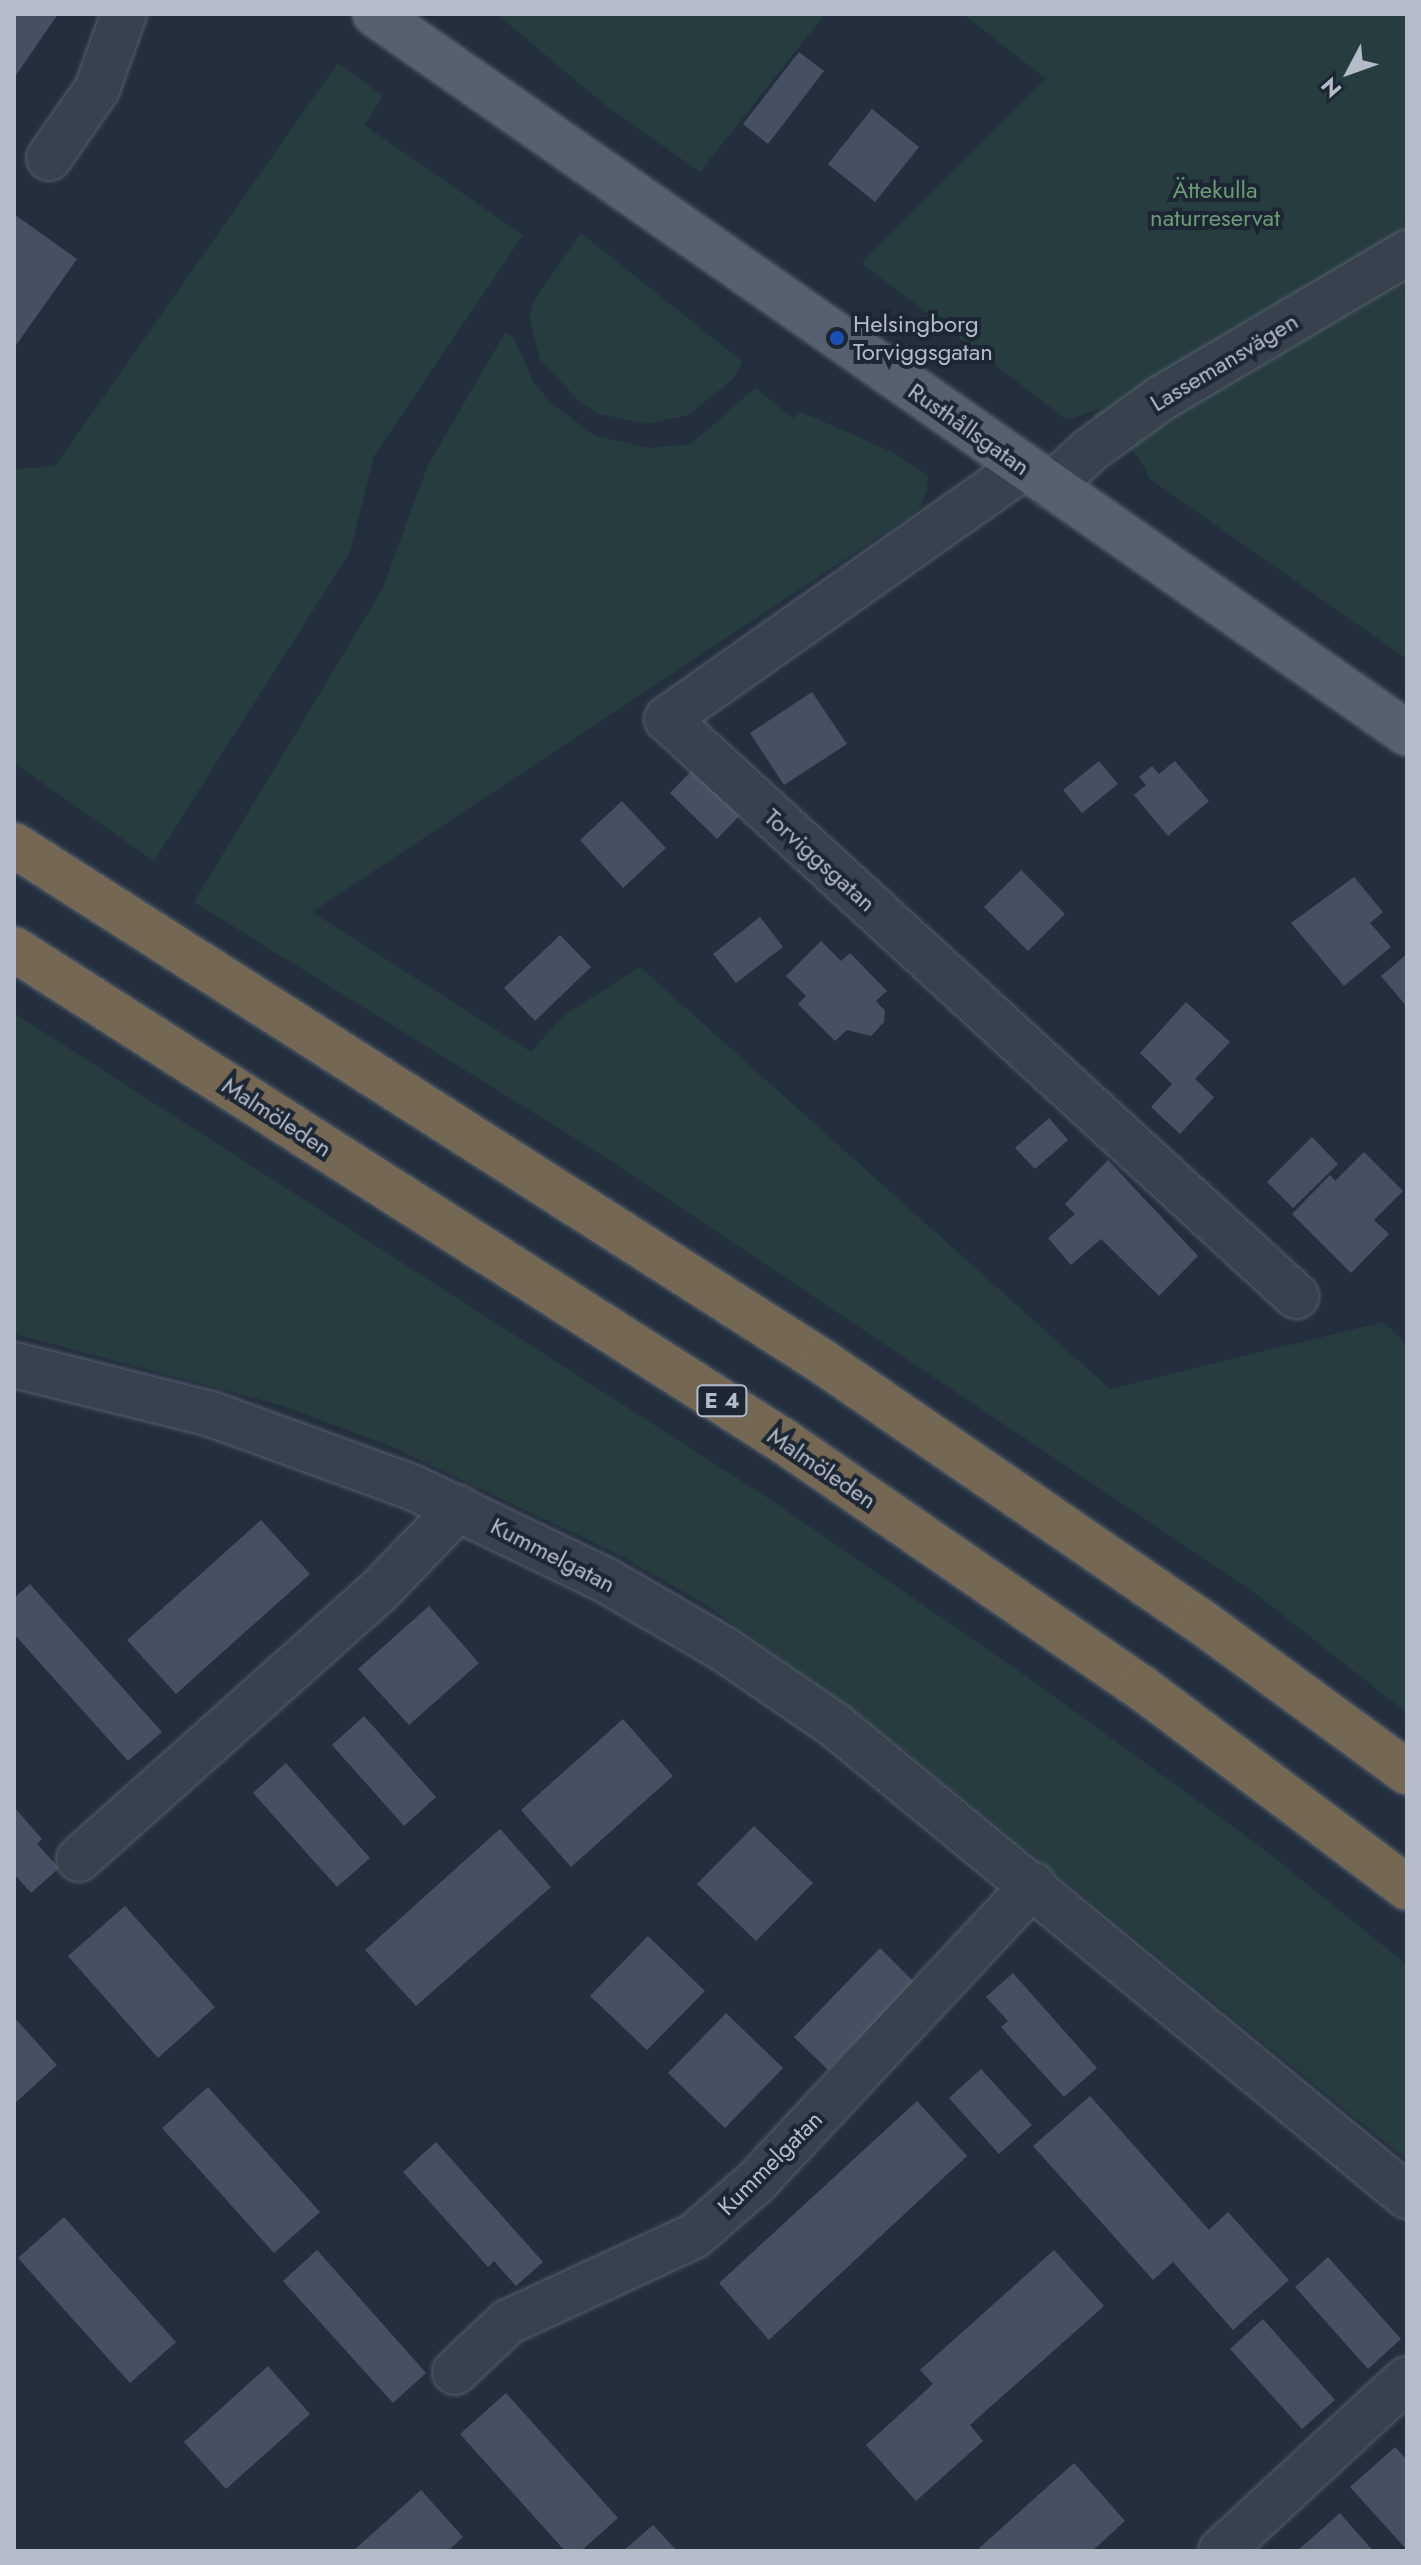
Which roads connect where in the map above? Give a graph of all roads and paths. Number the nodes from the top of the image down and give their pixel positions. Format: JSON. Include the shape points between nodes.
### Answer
{"nodes":[{"id":1,"x":124,"y":14,"type":"edge"},
{"id":2,"x":375,"y":14,"type":"edge"},
{"id":3,"x":49,"y":158,"type":"dead end"},
{"id":4,"x":1407,"y":253,"type":"edge"},
{"id":5,"x":1038,"y":477,"type":"junction"},
{"id":6,"x":1407,"y":733,"type":"edge"},
{"id":7,"x":14,"y":845,"type":"edge"},
{"id":8,"x":14,"y":949,"type":"edge"},
{"id":9,"x":1296,"y":1296,"type":"dead end"},
{"id":10,"x":14,"y":1365,"type":"edge"},
{"id":11,"x":459,"y":1508,"type":"junction"},
{"id":12,"x":1407,"y":1772,"type":"edge"},
{"id":13,"x":79,"y":1859,"type":"dead end"},
{"id":14,"x":1033,"y":1885,"type":"junction"},
{"id":15,"x":1407,"y":1888,"type":"edge"},
{"id":16,"x":1407,"y":2196,"type":"edge"},
{"id":17,"x":455,"y":2372,"type":"dead end"},
{"id":18,"x":1407,"y":2379,"type":"edge"},
{"id":19,"x":1221,"y":2551,"type":"edge"}],
"edges":[{"from":1,"to":3,"type":"street","via":[[97,89]]},
{"from":2,"to":5,"type":"main road","name":"Rusthållsgatan"},
{"from":4,"to":5,"type":"street","name":"Lassemansvägen"},
{"from":5,"to":6,"type":"main road","name":"Rusthållsgatan"},
{"from":5,"to":9,"type":"street","name":"Torviggsgatan","via":[[667,719]]},
{"from":7,"to":12,"type":"highway","via":[[823,1362],[1199,1620]]},
{"from":8,"to":15,"type":"highway","name":"Malmöleden","number":"E 4","via":[[785,1442],[1142,1688]]},
{"from":10,"to":11,"type":"street","name":"Kummelgatan","via":[[265,1431]]},
{"from":11,"to":13,"type":"street","via":[[380,1590]]},
{"from":11,"to":14,"type":"street","name":"Kummelgatan","via":[[607,1581],[724,1649],[836,1726]]},
{"from":14,"to":16,"type":"street","name":"Kummelgatan"},
{"from":14,"to":17,"type":"street","name":"Kummelgatan","via":[[757,2181],[694,2236],[508,2322]]},
{"from":18,"to":19,"type":"street"}]}
